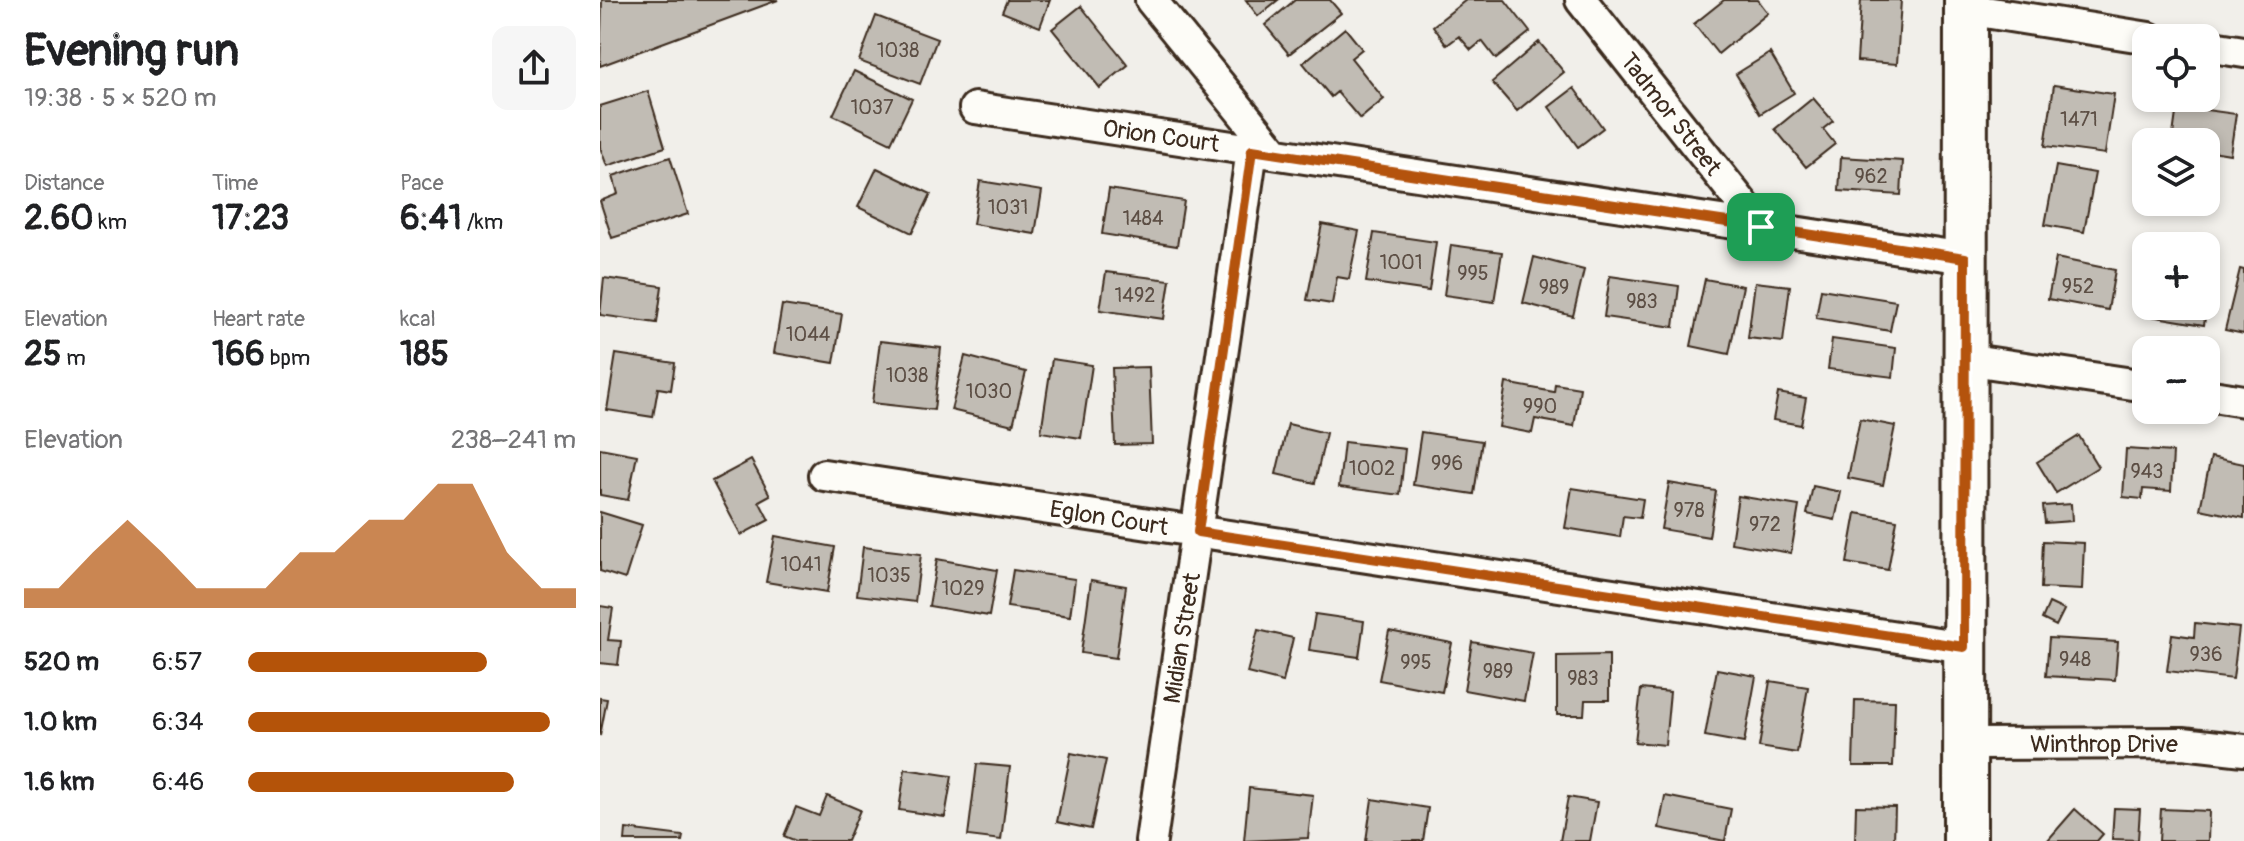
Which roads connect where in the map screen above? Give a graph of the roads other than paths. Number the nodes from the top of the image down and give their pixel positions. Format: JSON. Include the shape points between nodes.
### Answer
{"nodes":[{"id":1,"x":1151,"y":0,"type":"edge"},
{"id":2,"x":1581,"y":0,"type":"edge"},
{"id":3,"x":1966,"y":4,"type":"edge"},
{"id":4,"x":2132,"y":35,"type":"edge"},
{"id":5,"x":2220,"y":48,"type":"edge"},
{"id":6,"x":2244,"y":52,"type":"edge"},
{"id":7,"x":975,"y":108,"type":"dead end"},
{"id":8,"x":1264,"y":151,"type":"junction"},
{"id":9,"x":1761,"y":227,"type":"junction"},
{"id":10,"x":1965,"y":258,"type":"junction"},
{"id":11,"x":1965,"y":359,"type":"junction"},
{"id":12,"x":2132,"y":384,"type":"edge"},
{"id":13,"x":2220,"y":397,"type":"edge"},
{"id":14,"x":2244,"y":401,"type":"edge"},
{"id":15,"x":824,"y":475,"type":"dead end"},
{"id":16,"x":1198,"y":532,"type":"junction"},
{"id":17,"x":1964,"y":647,"type":"junction"},
{"id":18,"x":1964,"y":744,"type":"junction"},
{"id":19,"x":2244,"y":750,"type":"edge"},
{"id":20,"x":1151,"y":841,"type":"edge"},
{"id":21,"x":1965,"y":841,"type":"edge"}],
"edges":[{"from":1,"to":8,"type":"street"},
{"from":2,"to":9,"type":"street","name":"Tadmor Street"},
{"from":3,"to":4,"type":"street"},
{"from":3,"to":10,"type":"main road"},
{"from":5,"to":6,"type":"street"},
{"from":7,"to":8,"type":"street","name":"Orion Court"},
{"from":8,"to":9,"type":"street","name":"Orion Court"},
{"from":8,"to":16,"type":"street","name":"Midian Street"},
{"from":9,"to":10,"type":"street","name":"Orion Court"},
{"from":10,"to":11,"type":"main road"},
{"from":11,"to":12,"type":"street"},
{"from":11,"to":17,"type":"main road"},
{"from":13,"to":14,"type":"street"},
{"from":15,"to":16,"type":"street","name":"Eglon Court"},
{"from":16,"to":17,"type":"street","name":"Eglon Court"},
{"from":16,"to":20,"type":"street","name":"Midian Street"},
{"from":17,"to":18,"type":"main road"},
{"from":18,"to":19,"type":"street","name":"Winthrop Drive","via":[[2183,743]]},
{"from":18,"to":21,"type":"main road"}]}
